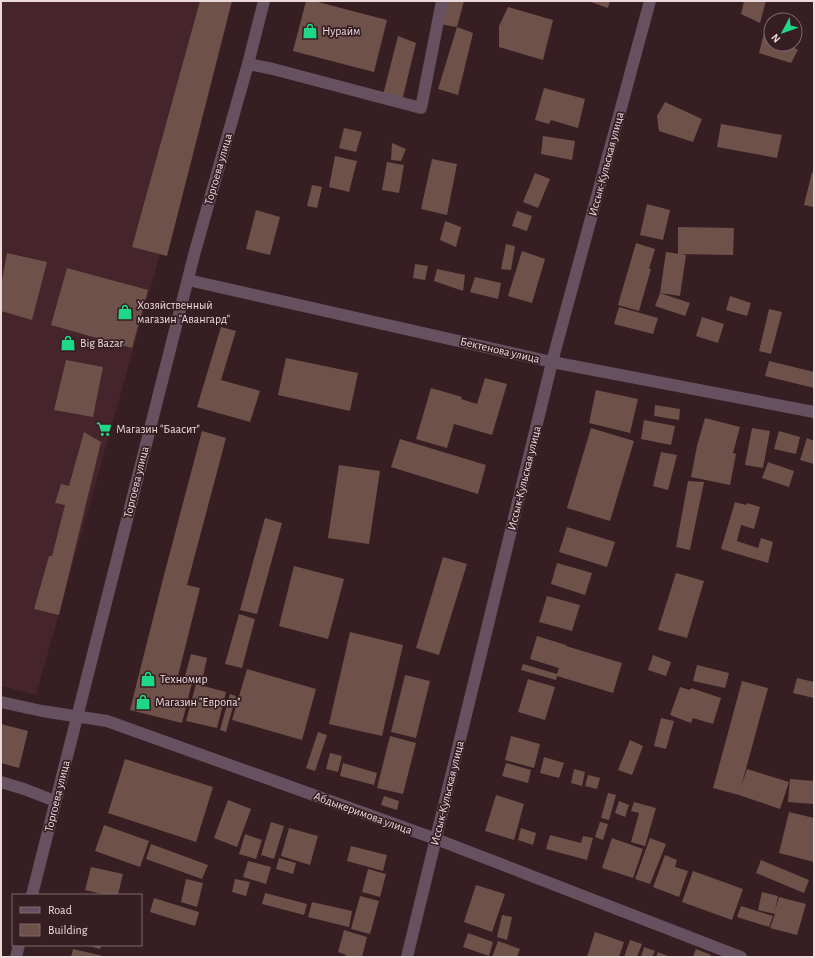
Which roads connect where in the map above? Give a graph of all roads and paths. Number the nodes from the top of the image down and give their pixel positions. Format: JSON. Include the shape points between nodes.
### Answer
{"nodes":[{"id":1,"x":264,"y":1,"type":"edge"},
{"id":2,"x":442,"y":1,"type":"edge"},
{"id":3,"x":650,"y":1,"type":"edge"},
{"id":4,"x":248,"y":64,"type":"junction"},
{"id":5,"x":188,"y":280,"type":"junction"},
{"id":6,"x":552,"y":362,"type":"junction"},
{"id":7,"x":814,"y":412,"type":"edge"},
{"id":8,"x":1,"y":702,"type":"edge"},
{"id":9,"x":76,"y":717,"type":"junction"},
{"id":10,"x":1,"y":782,"type":"edge"},
{"id":11,"x":56,"y":801,"type":"junction"},
{"id":12,"x":436,"y":839,"type":"junction"},
{"id":13,"x":32,"y":894,"type":"edge"},
{"id":14,"x":19,"y":946,"type":"edge"},
{"id":15,"x":16,"y":957,"type":"edge"},
{"id":16,"x":407,"y":957,"type":"edge"},
{"id":17,"x":742,"y":957,"type":"edge"}],
"edges":[{"from":1,"to":4,"type":"street","name":"Торгоева улица"},
{"from":2,"to":4,"type":"street","via":[[421,108]]},
{"from":3,"to":6,"type":"street","name":"Иссык-Кульская улица"},
{"from":4,"to":5,"type":"street","name":"Торгоева улица"},
{"from":5,"to":6,"type":"street","name":"Бектенова улица"},
{"from":5,"to":9,"type":"street","name":"Торгоева улица"},
{"from":6,"to":7,"type":"street","name":"Бектенова улица"},
{"from":6,"to":12,"type":"street","name":"Иссык-Кульская улица"},
{"from":8,"to":9,"type":"street","name":"Абдыкеримова улица"},
{"from":9,"to":11,"type":"street","name":"Торгоева улица"},
{"from":9,"to":12,"type":"street","name":"Абдыкеримова улица","via":[[107,721]]},
{"from":10,"to":11,"type":"street"},
{"from":11,"to":13,"type":"street","name":"Торгоева улица"},
{"from":12,"to":16,"type":"street","name":"Иссык-Кульская улица"},
{"from":12,"to":17,"type":"street","name":"Абдыкеримова улица"},
{"from":14,"to":15,"type":"street"}]}
